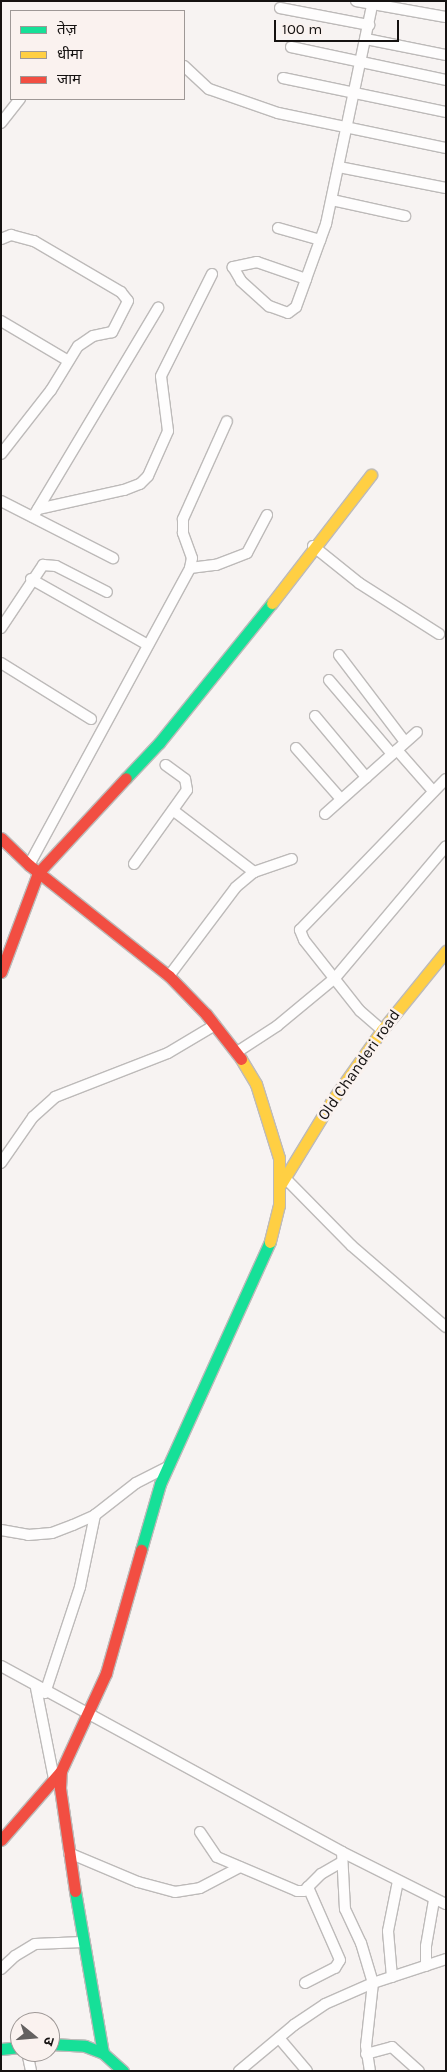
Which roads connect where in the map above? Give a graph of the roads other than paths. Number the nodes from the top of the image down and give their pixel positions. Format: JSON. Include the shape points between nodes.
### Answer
{"nodes":[{"id":1,"x":356,"y":1,"type":"edge"},
{"id":2,"x":373,"y":3,"type":"edge"},
{"id":3,"x":280,"y":8,"type":"dead end"},
{"id":4,"x":446,"y":17,"type":"edge"},
{"id":5,"x":369,"y":25,"type":"junction"},
{"id":6,"x":366,"y":39,"type":"junction"},
{"id":7,"x":291,"y":47,"type":"dead end"},
{"id":8,"x":446,"y":55,"type":"edge"},
{"id":9,"x":361,"y":62,"type":"junction"},
{"id":10,"x":185,"y":67,"type":"edge"},
{"id":11,"x":283,"y":78,"type":"dead end"},
{"id":12,"x":446,"y":80,"type":"edge"},
{"id":13,"x":355,"y":93,"type":"junction"},
{"id":14,"x":19,"y":100,"type":"edge"},
{"id":15,"x":446,"y":112,"type":"edge"},
{"id":16,"x":1,"y":123,"type":"edge"},
{"id":17,"x":347,"y":128,"type":"junction"},
{"id":18,"x":446,"y":148,"type":"edge"},
{"id":19,"x":339,"y":167,"type":"junction"},
{"id":20,"x":446,"y":188,"type":"edge"},
{"id":21,"x":332,"y":200,"type":"junction"},
{"id":22,"x":405,"y":216,"type":"dead end"},
{"id":23,"x":278,"y":228,"type":"dead end"},
{"id":24,"x":1,"y":239,"type":"edge"},
{"id":25,"x":320,"y":240,"type":"junction"},
{"id":26,"x":212,"y":274,"type":"dead end"},
{"id":27,"x":306,"y":279,"type":"junction"},
{"id":28,"x":158,"y":308,"type":"dead end"},
{"id":29,"x":1,"y":321,"type":"edge"},
{"id":30,"x":67,"y":360,"type":"junction"},
{"id":31,"x":227,"y":421,"type":"dead end"},
{"id":32,"x":1,"y":454,"type":"edge"},
{"id":33,"x":371,"y":475,"type":"dead end"},
{"id":34,"x":1,"y":501,"type":"edge"},
{"id":35,"x":35,"y":513,"type":"junction"},
{"id":36,"x":267,"y":515,"type":"dead end"},
{"id":37,"x":313,"y":546,"type":"junction"},
{"id":38,"x":113,"y":558,"type":"dead end"},
{"id":39,"x":190,"y":568,"type":"junction"},
{"id":40,"x":31,"y":579,"type":"junction"},
{"id":41,"x":107,"y":592,"type":"dead end"},
{"id":42,"x":1,"y":628,"type":"edge"},
{"id":43,"x":439,"y":634,"type":"dead end"},
{"id":44,"x":148,"y":645,"type":"junction"},
{"id":45,"x":339,"y":655,"type":"dead end"},
{"id":46,"x":1,"y":663,"type":"edge"},
{"id":47,"x":329,"y":680,"type":"dead end"},
{"id":48,"x":315,"y":716,"type":"dead end"},
{"id":49,"x":91,"y":719,"type":"dead end"},
{"id":50,"x":417,"y":732,"type":"dead end"},
{"id":51,"x":406,"y":742,"type":"junction"},
{"id":52,"x":296,"y":748,"type":"dead end"},
{"id":53,"x":394,"y":752,"type":"junction"},
{"id":54,"x":166,"y":765,"type":"dead end"},
{"id":55,"x":366,"y":777,"type":"junction"},
{"id":56,"x":446,"y":778,"type":"edge"},
{"id":57,"x":433,"y":791,"type":"junction"},
{"id":58,"x":341,"y":799,"type":"junction"},
{"id":59,"x":174,"y":811,"type":"junction"},
{"id":60,"x":325,"y":814,"type":"dead end"},
{"id":61,"x":1,"y":838,"type":"edge"},
{"id":62,"x":446,"y":846,"type":"edge"},
{"id":63,"x":292,"y":859,"type":"dead end"},
{"id":64,"x":134,"y":864,"type":"dead end"},
{"id":65,"x":33,"y":869,"type":"junction"},
{"id":66,"x":254,"y":872,"type":"junction"},
{"id":67,"x":446,"y":951,"type":"edge"},
{"id":68,"x":1,"y":972,"type":"edge"},
{"id":69,"x":169,"y":976,"type":"junction"},
{"id":70,"x":335,"y":978,"type":"junction"},
{"id":71,"x":219,"y":1030,"type":"junction"},
{"id":72,"x":382,"y":1030,"type":"junction"},
{"id":73,"x":237,"y":1052,"type":"junction"},
{"id":74,"x":1,"y":1163,"type":"edge"},
{"id":75,"x":283,"y":1181,"type":"junction"},
{"id":76,"x":446,"y":1327,"type":"edge"},
{"id":77,"x":168,"y":1467,"type":"junction"},
{"id":78,"x":95,"y":1515,"type":"junction"},
{"id":79,"x":1,"y":1530,"type":"edge"},
{"id":80,"x":1,"y":1666,"type":"edge"},
{"id":81,"x":40,"y":1690,"type":"junction"},
{"id":82,"x":89,"y":1716,"type":"junction"},
{"id":83,"x":58,"y":1775,"type":"junction"},
{"id":84,"x":200,"y":1832,"type":"dead end"},
{"id":85,"x":1,"y":1840,"type":"edge"},
{"id":86,"x":69,"y":1854,"type":"junction"},
{"id":87,"x":342,"y":1857,"type":"junction"},
{"id":88,"x":240,"y":1868,"type":"junction"},
{"id":89,"x":398,"y":1881,"type":"junction"},
{"id":90,"x":308,"y":1887,"type":"junction"},
{"id":91,"x":434,"y":1900,"type":"junction"},
{"id":92,"x":446,"y":1904,"type":"edge"},
{"id":93,"x":83,"y":1942,"type":"junction"},
{"id":94,"x":446,"y":1959,"type":"edge"},
{"id":95,"x":426,"y":1966,"type":"junction"},
{"id":96,"x":1,"y":1969,"type":"edge"},
{"id":97,"x":392,"y":1977,"type":"junction"},
{"id":98,"x":305,"y":1982,"type":"dead end"},
{"id":99,"x":373,"y":1983,"type":"junction"},
{"id":100,"x":279,"y":2038,"type":"junction"},
{"id":101,"x":60,"y":2045,"type":"edge"},
{"id":102,"x":103,"y":2053,"type":"junction"},
{"id":103,"x":366,"y":2054,"type":"junction"},
{"id":104,"x":370,"y":2070,"type":"edge"},
{"id":105,"x":123,"y":2071,"type":"edge"},
{"id":106,"x":239,"y":2071,"type":"edge"},
{"id":107,"x":306,"y":2071,"type":"edge"},
{"id":108,"x":419,"y":2071,"type":"edge"}],
"edges":[{"from":1,"to":2,"type":"street"},
{"from":2,"to":4,"type":"street"},
{"from":2,"to":5,"type":"street"},
{"from":3,"to":5,"type":"street"},
{"from":5,"to":6,"type":"street"},
{"from":6,"to":8,"type":"street"},
{"from":6,"to":9,"type":"street"},
{"from":7,"to":9,"type":"street"},
{"from":9,"to":12,"type":"street"},
{"from":9,"to":13,"type":"street"},
{"from":10,"to":17,"type":"street","via":[[209,88],[278,113]]},
{"from":11,"to":13,"type":"street"},
{"from":13,"to":15,"type":"street"},
{"from":13,"to":17,"type":"street"},
{"from":14,"to":16,"type":"street"},
{"from":17,"to":18,"type":"street"},
{"from":17,"to":19,"type":"street"},
{"from":19,"to":20,"type":"street"},
{"from":19,"to":21,"type":"street"},
{"from":21,"to":22,"type":"street"},
{"from":21,"to":25,"type":"street"},
{"from":23,"to":25,"type":"street"},
{"from":24,"to":30,"type":"street","via":[[11,235],[34,241],[125,296],[127,307],[116,329],[85,340]]},
{"from":25,"to":27,"type":"street"},
{"from":26,"to":35,"type":"street","via":[[164,368],[161,385],[168,431],[148,476],[140,484],[124,490]]},
{"from":27,"to":27,"type":"street","via":[[296,307],[283,313],[255,295],[233,267],[257,262]]},
{"from":28,"to":35,"type":"street"},
{"from":29,"to":30,"type":"street"},
{"from":30,"to":32,"type":"street","via":[[51,390]]},
{"from":31,"to":39,"type":"street","via":[[182,519],[183,533],[192,558]]},
{"from":33,"to":37,"type":"street"},
{"from":34,"to":35,"type":"street"},
{"from":35,"to":38,"type":"street"},
{"from":36,"to":39,"type":"street","via":[[247,553],[223,563]]},
{"from":37,"to":43,"type":"street","via":[[359,583]]},
{"from":37,"to":65,"type":"street","via":[[255,626],[159,744]]},
{"from":39,"to":44,"type":"street"},
{"from":40,"to":41,"type":"street","via":[[37,569],[48,564]]},
{"from":40,"to":42,"type":"street"},
{"from":40,"to":44,"type":"street"},
{"from":44,"to":65,"type":"street"},
{"from":45,"to":51,"type":"street"},
{"from":46,"to":49,"type":"street"},
{"from":47,"to":53,"type":"street"},
{"from":48,"to":55,"type":"street"},
{"from":50,"to":51,"type":"street"},
{"from":51,"to":53,"type":"street"},
{"from":52,"to":58,"type":"street"},
{"from":53,"to":55,"type":"street"},
{"from":53,"to":57,"type":"street"},
{"from":54,"to":59,"type":"street","via":[[181,775],[188,785]]},
{"from":55,"to":58,"type":"street"},
{"from":56,"to":57,"type":"street"},
{"from":57,"to":70,"type":"street","via":[[354,876],[302,925],[301,934]]},
{"from":58,"to":60,"type":"street"},
{"from":59,"to":64,"type":"street"},
{"from":59,"to":66,"type":"street"},
{"from":61,"to":65,"type":"street"},
{"from":62,"to":70,"type":"street"},
{"from":63,"to":66,"type":"street"},
{"from":65,"to":68,"type":"street"},
{"from":65,"to":69,"type":"street"},
{"from":66,"to":69,"type":"street","via":[[236,887]]},
{"from":67,"to":72,"type":"street","name":"Old Chanderi road"},
{"from":69,"to":71,"type":"street"},
{"from":70,"to":72,"type":"street","via":[[360,1011]]},
{"from":70,"to":73,"type":"street","via":[[277,1026]]},
{"from":71,"to":73,"type":"street"},
{"from":71,"to":74,"type":"street","via":[[55,1097],[33,1116]]},
{"from":72,"to":75,"type":"street","name":"Old Chanderi road","via":[[331,1102]]},
{"from":73,"to":75,"type":"street","via":[[256,1084],[270,1121]]},
{"from":75,"to":76,"type":"street"},
{"from":75,"to":77,"type":"street","via":[[269,1247]]},
{"from":77,"to":78,"type":"street","via":[[136,1483]]},
{"from":77,"to":82,"type":"street","via":[[145,1532],[106,1673]]},
{"from":78,"to":79,"type":"street","via":[[52,1533],[28,1535]]},
{"from":78,"to":81,"type":"street","via":[[80,1587]]},
{"from":80,"to":81,"type":"street"},
{"from":81,"to":82,"type":"street"},
{"from":81,"to":83,"type":"street"},
{"from":82,"to":83,"type":"street"},
{"from":82,"to":87,"type":"street"},
{"from":83,"to":85,"type":"street"},
{"from":83,"to":86,"type":"street"},
{"from":84,"to":88,"type":"street","via":[[217,1857]]},
{"from":86,"to":88,"type":"street","via":[[138,1882],[175,1892],[200,1888]]},
{"from":86,"to":93,"type":"street"},
{"from":87,"to":89,"type":"street"},
{"from":87,"to":90,"type":"street"},
{"from":87,"to":99,"type":"street","via":[[345,1909],[361,1943]]},
{"from":88,"to":90,"type":"street","via":[[297,1891]]},
{"from":89,"to":91,"type":"street"},
{"from":89,"to":97,"type":"street","via":[[388,1931]]},
{"from":90,"to":98,"type":"street","via":[[340,1960],[335,1968]]},
{"from":91,"to":92,"type":"street"},
{"from":91,"to":95,"type":"street"},
{"from":93,"to":96,"type":"street","via":[[35,1944]]},
{"from":93,"to":102,"type":"street"},
{"from":94,"to":95,"type":"street"},
{"from":95,"to":97,"type":"street"},
{"from":97,"to":99,"type":"street"},
{"from":99,"to":100,"type":"street","via":[[325,2004]]},
{"from":99,"to":103,"type":"street"},
{"from":100,"to":106,"type":"street"},
{"from":100,"to":107,"type":"street"},
{"from":101,"to":102,"type":"street","via":[[85,2046]]},
{"from":102,"to":105,"type":"street"},
{"from":103,"to":104,"type":"street"},
{"from":103,"to":108,"type":"street","via":[[392,2047]]}]}
